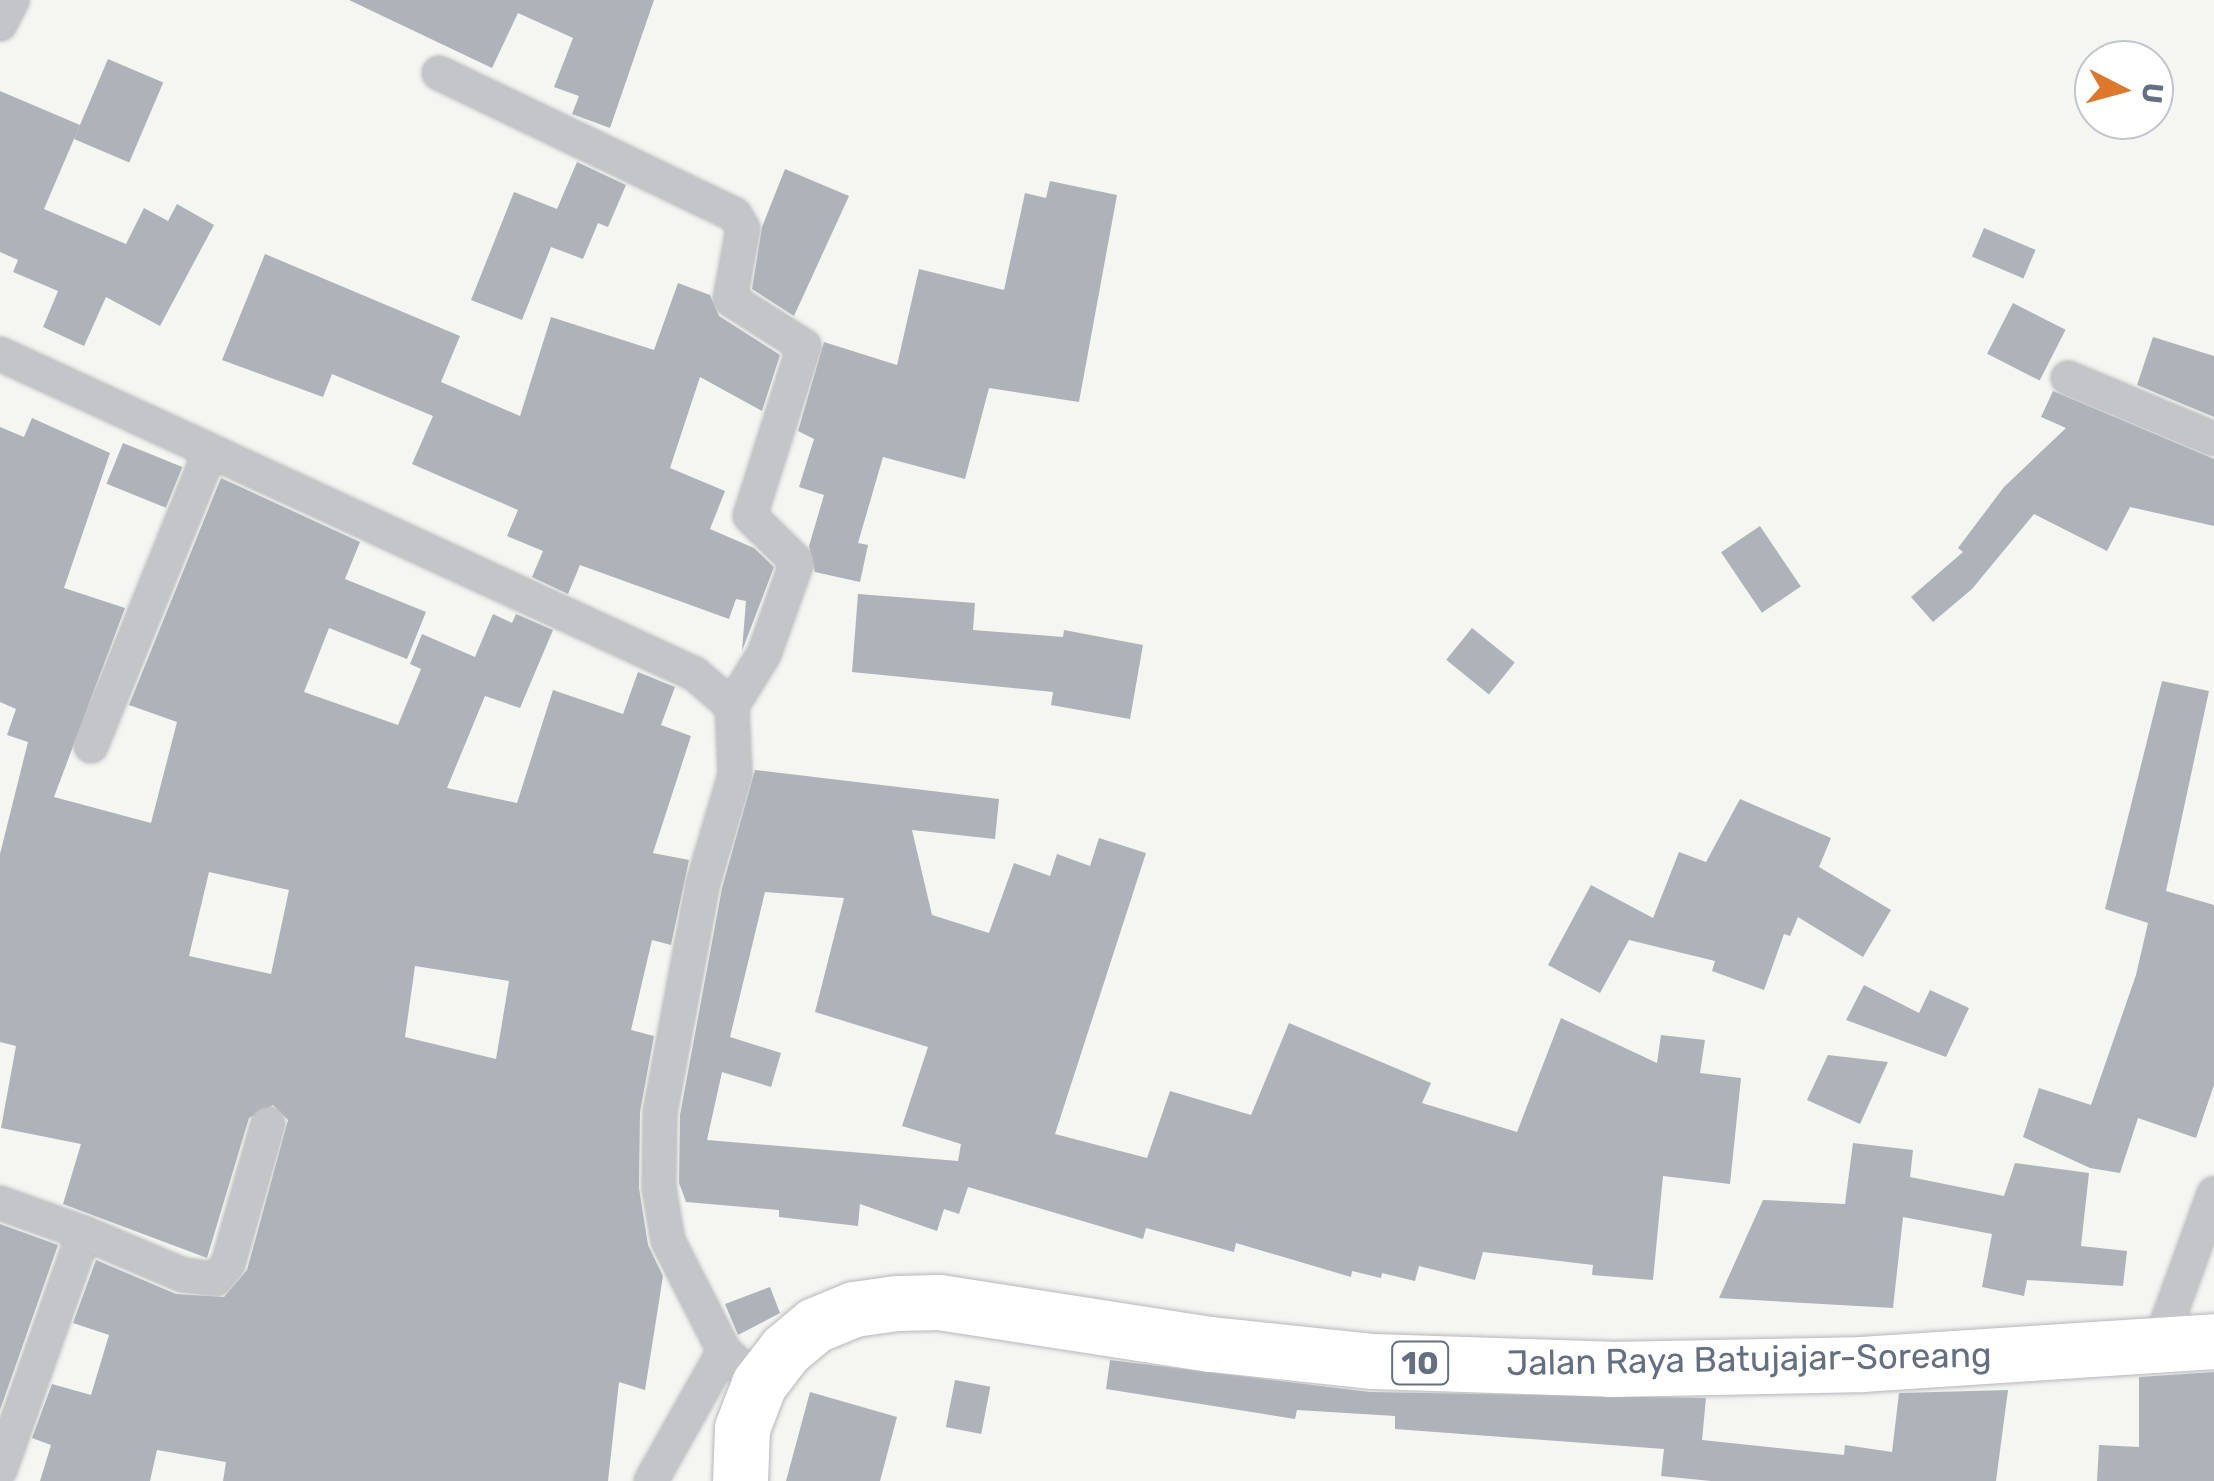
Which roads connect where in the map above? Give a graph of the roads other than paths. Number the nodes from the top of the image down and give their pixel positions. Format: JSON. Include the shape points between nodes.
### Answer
{"nodes":[{"id":1,"x":12,"y":0,"type":"edge"},
{"id":2,"x":0,"y":24,"type":"edge"},
{"id":3,"x":439,"y":73,"type":"dead end"},
{"id":4,"x":0,"y":354,"type":"edge"},
{"id":5,"x":2068,"y":378,"type":"dead end"},
{"id":6,"x":2214,"y":439,"type":"edge"},
{"id":7,"x":210,"y":451,"type":"junction"},
{"id":8,"x":732,"y":706,"type":"junction"},
{"id":9,"x":91,"y":746,"type":"dead end"},
{"id":10,"x":268,"y":1124,"type":"dead end"},
{"id":11,"x":2214,"y":1194,"type":"edge"},
{"id":12,"x":0,"y":1203,"type":"edge"},
{"id":13,"x":84,"y":1233,"type":"junction"},
{"id":14,"x":2160,"y":1342,"type":"junction"},
{"id":15,"x":2214,"y":1342,"type":"edge"},
{"id":16,"x":742,"y":1368,"type":"junction"},
{"id":17,"x":0,"y":1470,"type":"edge"},
{"id":18,"x":651,"y":1481,"type":"edge"},
{"id":19,"x":740,"y":1481,"type":"edge"}],
"edges":[{"from":1,"to":2,"type":"street"},
{"from":3,"to":8,"type":"street","via":[[735,215],[743,229],[730,299],[804,346],[750,516],[797,562],[764,654]]},
{"from":4,"to":7,"type":"street"},
{"from":5,"to":6,"type":"street"},
{"from":7,"to":8,"type":"street","via":[[696,674]]},
{"from":7,"to":9,"type":"street"},
{"from":8,"to":16,"type":"street","via":[[735,775],[703,884],[667,1074],[659,1188],[668,1241]]},
{"from":10,"to":13,"type":"street","via":[[228,1264],[216,1279],[183,1276]]},
{"from":11,"to":14,"type":"street"},
{"from":12,"to":13,"type":"street"},
{"from":13,"to":17,"type":"street"},
{"from":14,"to":15,"type":"highway","name":"Jalan Raya Batujajar-Soreang","number":"10"},
{"from":14,"to":16,"type":"highway","name":"Jalan Raya Batujajar-Soreang","number":"10","via":[[1861,1364],[1610,1370],[1372,1361],[911,1302],[854,1309]]},
{"from":16,"to":18,"type":"street"},
{"from":16,"to":19,"type":"highway","name":"Jalan Raya Batujajar-Soreang","number":"10"}]}
